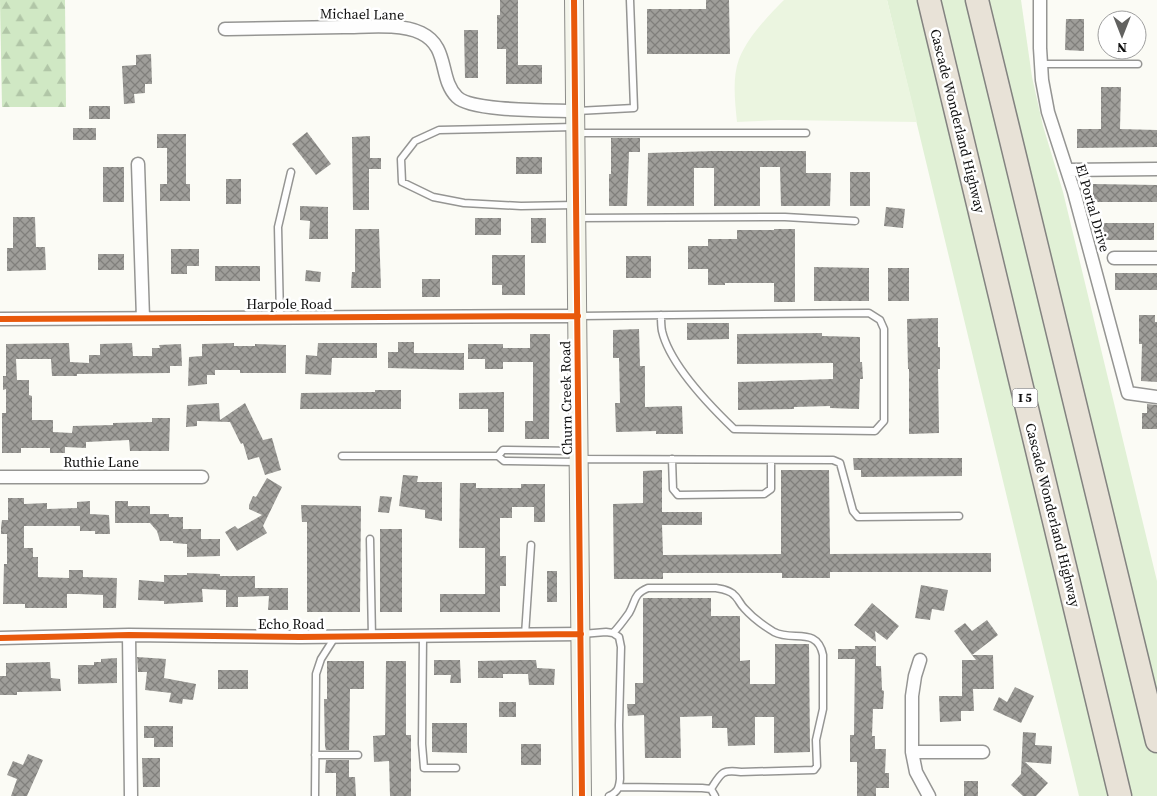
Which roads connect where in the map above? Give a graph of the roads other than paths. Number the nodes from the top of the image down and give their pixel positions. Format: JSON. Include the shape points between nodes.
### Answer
{"nodes":[{"id":1,"x":574,"y":0,"type":"edge"},
{"id":2,"x":630,"y":0,"type":"edge"},
{"id":3,"x":929,"y":0,"type":"edge"},
{"id":4,"x":977,"y":0,"type":"edge"},
{"id":5,"x":1040,"y":0,"type":"edge"},
{"id":6,"x":225,"y":29,"type":"dead end"},
{"id":7,"x":1041,"y":64,"type":"junction"},
{"id":8,"x":1138,"y":64,"type":"dead end"},
{"id":9,"x":576,"y":124,"type":"junction"},
{"id":10,"x":806,"y":133,"type":"dead end"},
{"id":11,"x":138,"y":164,"type":"dead end"},
{"id":12,"x":1067,"y":170,"type":"junction"},
{"id":13,"x":1157,"y":170,"type":"edge"},
{"id":14,"x":292,"y":172,"type":"dead end"},
{"id":15,"x":576,"y":212,"type":"junction"},
{"id":16,"x":855,"y":221,"type":"dead end"},
{"id":17,"x":1114,"y":258,"type":"dead end"},
{"id":18,"x":1157,"y":258,"type":"edge"},
{"id":19,"x":661,"y":315,"type":"junction"},
{"id":20,"x":578,"y":316,"type":"junction"},
{"id":21,"x":280,"y":317,"type":"junction"},
{"id":22,"x":143,"y":318,"type":"junction"},
{"id":23,"x":0,"y":319,"type":"edge"},
{"id":24,"x":1157,"y":396,"type":"edge"},
{"id":25,"x":342,"y":456,"type":"dead end"},
{"id":26,"x":498,"y":456,"type":"junction"},
{"id":27,"x":579,"y":457,"type":"junction"},
{"id":28,"x":672,"y":459,"type":"junction"},
{"id":29,"x":771,"y":460,"type":"junction"},
{"id":30,"x":0,"y":477,"type":"edge"},
{"id":31,"x":202,"y":477,"type":"dead end"},
{"id":32,"x":959,"y":516,"type":"dead end"},
{"id":33,"x":370,"y":540,"type":"dead end"},
{"id":34,"x":531,"y":545,"type":"dead end"},
{"id":35,"x":613,"y":633,"type":"junction"},
{"id":36,"x":581,"y":634,"type":"junction"},
{"id":37,"x":129,"y":635,"type":"junction"},
{"id":38,"x":525,"y":635,"type":"junction"},
{"id":39,"x":372,"y":636,"type":"junction"},
{"id":40,"x":423,"y":636,"type":"junction"},
{"id":41,"x":335,"y":637,"type":"junction"},
{"id":42,"x":0,"y":638,"type":"edge"},
{"id":43,"x":920,"y":660,"type":"dead end"},
{"id":44,"x":1157,"y":741,"type":"edge"},
{"id":45,"x":912,"y":752,"type":"junction"},
{"id":46,"x":983,"y":752,"type":"dead end"},
{"id":47,"x":315,"y":755,"type":"junction"},
{"id":48,"x":358,"y":755,"type":"dead end"},
{"id":49,"x":456,"y":768,"type":"dead end"},
{"id":50,"x":620,"y":787,"type":"junction"},
{"id":51,"x":711,"y":789,"type":"junction"},
{"id":52,"x":131,"y":796,"type":"edge"},
{"id":53,"x":315,"y":796,"type":"edge"},
{"id":54,"x":582,"y":796,"type":"edge"},
{"id":55,"x":609,"y":796,"type":"edge"},
{"id":56,"x":715,"y":796,"type":"edge"},
{"id":57,"x":929,"y":796,"type":"edge"},
{"id":58,"x":1120,"y":796,"type":"edge"}],
"edges":[{"from":1,"to":9,"type":"main road","name":"Churn Creek Road"},
{"from":2,"to":9,"type":"lane","via":[[634,108]]},
{"from":3,"to":58,"type":"highway","name":"Cascade Wonderland Highway","number":"I 5"},
{"from":4,"to":44,"type":"highway"},
{"from":5,"to":7,"type":"street","name":"El Portal Drive"},
{"from":6,"to":9,"type":"street","name":"Michael Lane","via":[[410,29],[424,34],[439,48],[452,90],[461,101]]},
{"from":7,"to":8,"type":"lane"},
{"from":7,"to":12,"type":"street","name":"El Portal Drive","via":[[1048,112]]},
{"from":9,"to":10,"type":"lane"},
{"from":9,"to":15,"type":"main road","name":"Churn Creek Road"},
{"from":9,"to":15,"type":"lane","via":[[439,130],[415,141],[401,159],[402,182],[433,197],[464,204]]},
{"from":11,"to":22,"type":"street"},
{"from":12,"to":13,"type":"street"},
{"from":12,"to":24,"type":"street","name":"El Portal Drive","via":[[1128,393]]},
{"from":14,"to":21,"type":"lane","via":[[278,227]]},
{"from":15,"to":16,"type":"lane"},
{"from":15,"to":20,"type":"main road","name":"Churn Creek Road"},
{"from":17,"to":18,"type":"street"},
{"from":19,"to":19,"type":"lane","via":[[869,314],[880,320],[884,329],[884,421],[875,431],[734,430],[709,405],[675,361],[662,332]]},
{"from":19,"to":20,"type":"lane"},
{"from":20,"to":21,"type":"street","name":"Harpole Road"},
{"from":20,"to":27,"type":"main road","name":"Churn Creek Road"},
{"from":21,"to":22,"type":"street","name":"Harpole Road"},
{"from":22,"to":23,"type":"street","name":"Harpole Road"},
{"from":25,"to":26,"type":"lane"},
{"from":26,"to":27,"type":"lane","via":[[504,460]]},
{"from":26,"to":27,"type":"lane","via":[[503,450]]},
{"from":27,"to":28,"type":"lane"},
{"from":27,"to":36,"type":"main road","name":"Churn Creek Road"},
{"from":28,"to":29,"type":"lane"},
{"from":28,"to":29,"type":"lane","via":[[673,489],[678,495],[764,494],[771,489]]},
{"from":29,"to":32,"type":"lane","via":[[833,460],[840,463],[853,511],[858,517]]},
{"from":30,"to":31,"type":"street","name":"Ruthie Lane"},
{"from":33,"to":39,"type":"lane"},
{"from":34,"to":38,"type":"lane"},
{"from":35,"to":36,"type":"lane"},
{"from":35,"to":50,"type":"lane","via":[[619,637],[621,647]]},
{"from":35,"to":51,"type":"lane","via":[[630,612],[640,592],[648,588],[716,588],[734,594],[752,616],[772,631],[780,635],[809,637],[821,647],[823,709],[814,770],[730,770],[721,773]]},
{"from":36,"to":38,"type":"street","name":"Echo Road"},
{"from":36,"to":54,"type":"main road","name":"Churn Creek Road"},
{"from":37,"to":41,"type":"street","name":"Echo Road"},
{"from":37,"to":42,"type":"street","name":"Echo Road"},
{"from":37,"to":52,"type":"street"},
{"from":38,"to":40,"type":"street","name":"Echo Road"},
{"from":39,"to":40,"type":"street","name":"Echo Road"},
{"from":39,"to":41,"type":"street","name":"Echo Road"},
{"from":40,"to":49,"type":"lane","via":[[424,768]]},
{"from":41,"to":47,"type":"lane","via":[[316,674]]},
{"from":43,"to":45,"type":"street","via":[[912,696]]},
{"from":45,"to":46,"type":"street"},
{"from":45,"to":57,"type":"street","via":[[916,772]]},
{"from":47,"to":48,"type":"lane"},
{"from":47,"to":53,"type":"lane"},
{"from":50,"to":51,"type":"lane"},
{"from":50,"to":55,"type":"lane"},
{"from":51,"to":56,"type":"lane"}]}
